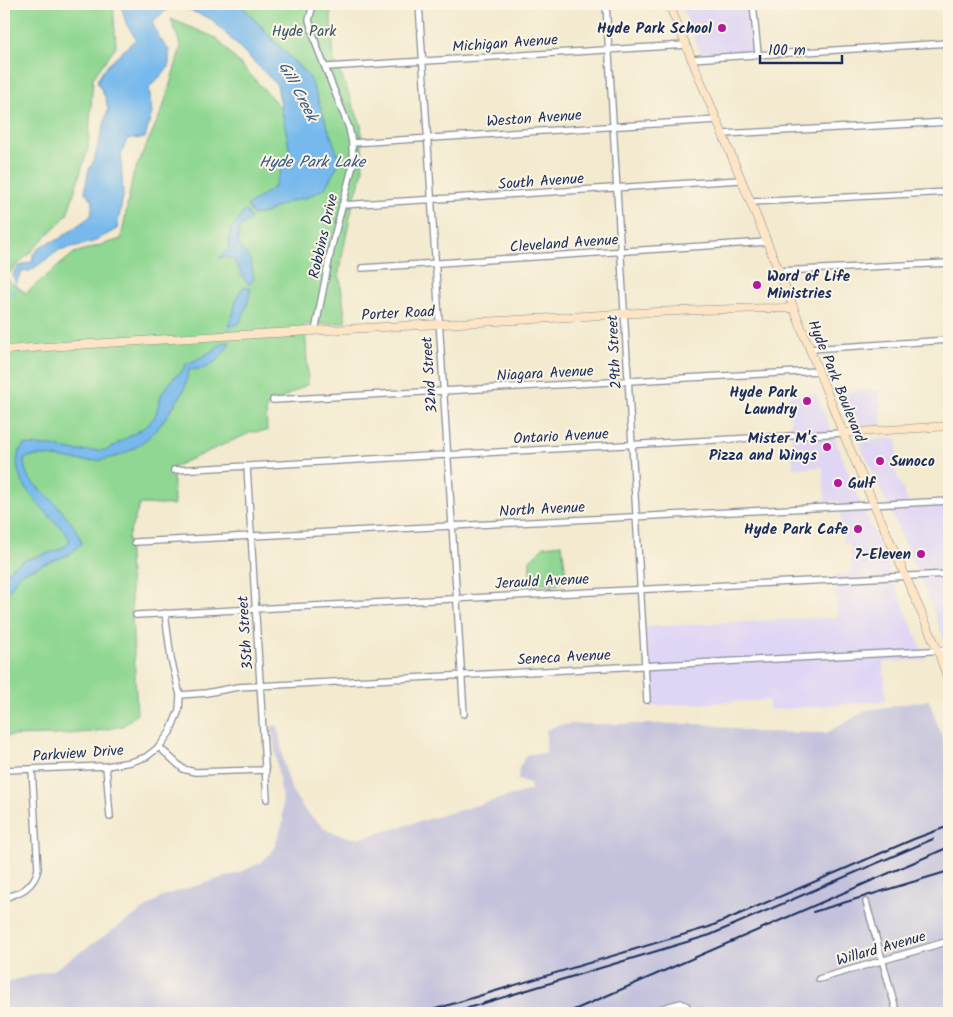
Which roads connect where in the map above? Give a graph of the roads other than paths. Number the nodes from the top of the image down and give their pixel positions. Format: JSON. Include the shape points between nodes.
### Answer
{"nodes":[{"id":1,"x":313,"y":4,"type":"edge"},
{"id":2,"x":418,"y":4,"type":"edge"},
{"id":3,"x":606,"y":4,"type":"edge"},
{"id":4,"x":669,"y":4,"type":"edge"},
{"id":5,"x":753,"y":4,"type":"edge"},
{"id":6,"x":949,"y":43,"type":"edge"},
{"id":7,"x":686,"y":45,"type":"junction"},
{"id":8,"x":608,"y":49,"type":"junction"},
{"id":9,"x":758,"y":54,"type":"junction"},
{"id":10,"x":691,"y":59,"type":"junction"},
{"id":11,"x":423,"y":61,"type":"junction"},
{"id":12,"x":326,"y":67,"type":"junction"},
{"id":13,"x":717,"y":120,"type":"junction"},
{"id":14,"x":949,"y":122,"type":"edge"},
{"id":15,"x":613,"y":126,"type":"junction"},
{"id":16,"x":723,"y":134,"type":"junction"},
{"id":17,"x":428,"y":138,"type":"junction"},
{"id":18,"x":352,"y":142,"type":"junction"},
{"id":19,"x":740,"y":180,"type":"junction"},
{"id":20,"x":617,"y":189,"type":"junction"},
{"id":21,"x":949,"y":192,"type":"edge"},
{"id":22,"x":431,"y":200,"type":"junction"},
{"id":23,"x":750,"y":202,"type":"junction"},
{"id":24,"x":342,"y":205,"type":"junction"},
{"id":25,"x":767,"y":242,"type":"junction"},
{"id":26,"x":620,"y":252,"type":"junction"},
{"id":27,"x":949,"y":262,"type":"edge"},
{"id":28,"x":436,"y":263,"type":"junction"},
{"id":29,"x":362,"y":268,"type":"dead end"},
{"id":30,"x":779,"y":271,"type":"junction"},
{"id":31,"x":793,"y":308,"type":"junction"},
{"id":32,"x":625,"y":314,"type":"junction"},
{"id":33,"x":439,"y":324,"type":"junction"},
{"id":34,"x":315,"y":331,"type":"junction"},
{"id":35,"x":949,"y":340,"type":"edge"},
{"id":36,"x":810,"y":349,"type":"junction"},
{"id":37,"x":4,"y":350,"type":"edge"},
{"id":38,"x":818,"y":371,"type":"junction"},
{"id":39,"x":628,"y":381,"type":"junction"},
{"id":40,"x":443,"y":390,"type":"junction"},
{"id":41,"x":273,"y":400,"type":"dead end"},
{"id":42,"x":949,"y":426,"type":"edge"},
{"id":43,"x":843,"y":433,"type":"junction"},
{"id":44,"x":633,"y":446,"type":"junction"},
{"id":45,"x":447,"y":456,"type":"junction"},
{"id":46,"x":247,"y":466,"type":"junction"},
{"id":47,"x":174,"y":470,"type":"dead end"},
{"id":48,"x":949,"y":501,"type":"edge"},
{"id":49,"x":873,"y":504,"type":"junction"},
{"id":50,"x":637,"y":516,"type":"junction"},
{"id":51,"x":452,"y":526,"type":"junction"},
{"id":52,"x":251,"y":537,"type":"junction"},
{"id":53,"x":135,"y":542,"type":"dead end"},
{"id":54,"x":949,"y":574,"type":"edge"},
{"id":55,"x":906,"y":576,"type":"junction"},
{"id":56,"x":642,"y":589,"type":"junction"},
{"id":57,"x":457,"y":598,"type":"junction"},
{"id":58,"x":256,"y":608,"type":"junction"},
{"id":59,"x":165,"y":613,"type":"junction"},
{"id":60,"x":136,"y":615,"type":"dead end"},
{"id":61,"x":949,"y":650,"type":"edge"},
{"id":62,"x":938,"y":651,"type":"junction"},
{"id":63,"x":646,"y":666,"type":"junction"},
{"id":64,"x":461,"y":675,"type":"junction"},
{"id":65,"x":949,"y":683,"type":"edge"},
{"id":66,"x":261,"y":686,"type":"junction"},
{"id":67,"x":180,"y":695,"type":"junction"},
{"id":68,"x":648,"y":700,"type":"dead end"},
{"id":69,"x":464,"y":714,"type":"dead end"},
{"id":70,"x":159,"y":747,"type":"junction"},
{"id":71,"x":106,"y":766,"type":"junction"},
{"id":72,"x":32,"y":769,"type":"junction"},
{"id":73,"x":4,"y":770,"type":"edge"},
{"id":74,"x":266,"y":770,"type":"junction"},
{"id":75,"x":267,"y":799,"type":"dead end"},
{"id":76,"x":110,"y":816,"type":"dead end"},
{"id":77,"x":4,"y":898,"type":"edge"},
{"id":78,"x":866,"y":902,"type":"dead end"},
{"id":79,"x":949,"y":941,"type":"edge"},
{"id":80,"x":882,"y":962,"type":"junction"},
{"id":81,"x":819,"y":979,"type":"dead end"},
{"id":82,"x":949,"y":1011,"type":"edge"},
{"id":83,"x":644,"y":1013,"type":"edge"},
{"id":84,"x":689,"y":1013,"type":"edge"},
{"id":85,"x":896,"y":1013,"type":"edge"},
{"id":86,"x":941,"y":1013,"type":"edge"}],
"edges":[{"from":1,"to":12,"type":"street","name":"Robbins Drive","via":[[309,20]]},
{"from":2,"to":11,"type":"street","name":"32nd Street"},
{"from":3,"to":8,"type":"street","name":"29th Street"},
{"from":4,"to":7,"type":"main road","name":"Hyde Park Boulevard"},
{"from":5,"to":9,"type":"street"},
{"from":6,"to":9,"type":"street"},
{"from":7,"to":8,"type":"street","name":"Michigan Avenue"},
{"from":7,"to":10,"type":"main road","name":"Hyde Park Boulevard"},
{"from":8,"to":11,"type":"street","name":"Michigan Avenue"},
{"from":8,"to":15,"type":"street","name":"29th Street"},
{"from":9,"to":10,"type":"street"},
{"from":10,"to":13,"type":"main road","name":"Hyde Park Boulevard"},
{"from":11,"to":12,"type":"street","name":"Michigan Avenue"},
{"from":11,"to":17,"type":"street","name":"32nd Street"},
{"from":12,"to":18,"type":"street","name":"Robbins Drive"},
{"from":13,"to":15,"type":"street","name":"Weston Avenue"},
{"from":13,"to":16,"type":"main road","name":"Hyde Park Boulevard"},
{"from":14,"to":16,"type":"street"},
{"from":15,"to":17,"type":"street","name":"Weston Avenue"},
{"from":15,"to":20,"type":"street","name":"29th Street"},
{"from":16,"to":19,"type":"main road","name":"Hyde Park Boulevard"},
{"from":17,"to":18,"type":"street","name":"Weston Avenue"},
{"from":17,"to":22,"type":"street","name":"32nd Street"},
{"from":18,"to":24,"type":"street","name":"Robbins Drive","via":[[353,164]]},
{"from":19,"to":20,"type":"street","name":"South Avenue"},
{"from":19,"to":23,"type":"main road","name":"Hyde Park Boulevard"},
{"from":20,"to":22,"type":"street","name":"South Avenue"},
{"from":20,"to":26,"type":"street","name":"29th Street"},
{"from":21,"to":23,"type":"street"},
{"from":22,"to":24,"type":"street","name":"South Avenue"},
{"from":22,"to":28,"type":"street","name":"32nd Street"},
{"from":23,"to":25,"type":"main road","name":"Hyde Park Boulevard"},
{"from":24,"to":34,"type":"street","name":"Robbins Drive"},
{"from":25,"to":26,"type":"street","name":"Cleveland Avenue"},
{"from":25,"to":30,"type":"main road","name":"Hyde Park Boulevard"},
{"from":26,"to":28,"type":"street","name":"Cleveland Avenue"},
{"from":26,"to":32,"type":"street","name":"29th Street"},
{"from":27,"to":30,"type":"street"},
{"from":28,"to":29,"type":"street","name":"Cleveland Avenue"},
{"from":28,"to":33,"type":"street","name":"32nd Street"},
{"from":30,"to":31,"type":"main road","name":"Hyde Park Boulevard"},
{"from":31,"to":32,"type":"main road","name":"Porter Road"},
{"from":31,"to":36,"type":"main road","name":"Hyde Park Boulevard"},
{"from":32,"to":33,"type":"main road","name":"Porter Road"},
{"from":32,"to":39,"type":"street","name":"29th Street"},
{"from":33,"to":34,"type":"main road","name":"Porter Road"},
{"from":33,"to":40,"type":"street","name":"32nd Street"},
{"from":34,"to":37,"type":"main road","name":"Porter Road"},
{"from":35,"to":36,"type":"street"},
{"from":36,"to":38,"type":"main road","name":"Hyde Park Boulevard"},
{"from":38,"to":39,"type":"street","name":"Niagara Avenue"},
{"from":38,"to":43,"type":"main road","name":"Hyde Park Boulevard"},
{"from":39,"to":40,"type":"street","name":"Niagara Avenue"},
{"from":39,"to":44,"type":"street","name":"29th Street"},
{"from":40,"to":41,"type":"street","name":"Niagara Avenue"},
{"from":40,"to":45,"type":"street","name":"32nd Street"},
{"from":42,"to":43,"type":"main road","name":"Ontario Avenue"},
{"from":43,"to":44,"type":"street","name":"Ontario Avenue"},
{"from":43,"to":49,"type":"main road","name":"Hyde Park Boulevard"},
{"from":44,"to":45,"type":"street","name":"Ontario Avenue"},
{"from":44,"to":50,"type":"street","name":"29th Street"},
{"from":45,"to":46,"type":"street","name":"Ontario Avenue"},
{"from":45,"to":51,"type":"street","name":"32nd Street"},
{"from":46,"to":47,"type":"street","name":"Ontario Avenue"},
{"from":46,"to":52,"type":"street","name":"35th Street"},
{"from":48,"to":49,"type":"street","name":"North Avenue"},
{"from":49,"to":50,"type":"street","name":"North Avenue"},
{"from":49,"to":55,"type":"main road","name":"Hyde Park Boulevard"},
{"from":50,"to":51,"type":"street","name":"North Avenue"},
{"from":50,"to":56,"type":"street","name":"29th Street"},
{"from":51,"to":52,"type":"street","name":"North Avenue"},
{"from":51,"to":57,"type":"street","name":"32nd Street"},
{"from":52,"to":53,"type":"street","name":"North Avenue"},
{"from":52,"to":58,"type":"street","name":"35th Street"},
{"from":54,"to":55,"type":"street","name":"Jerauld Avenue"},
{"from":55,"to":56,"type":"street","name":"Jerauld Avenue"},
{"from":55,"to":62,"type":"main road","name":"Hyde Park Boulevard"},
{"from":56,"to":57,"type":"street","name":"Jerauld Avenue"},
{"from":56,"to":63,"type":"street","name":"29th Street"},
{"from":57,"to":58,"type":"street","name":"Jerauld Avenue"},
{"from":57,"to":64,"type":"street","name":"32nd Street"},
{"from":58,"to":59,"type":"street","name":"Jerauld Avenue"},
{"from":58,"to":66,"type":"street","name":"35th Street"},
{"from":59,"to":60,"type":"street","name":"Jerauld Avenue"},
{"from":59,"to":67,"type":"street","name":"Parkview Drive"},
{"from":61,"to":62,"type":"street","name":"Seneca Avenue"},
{"from":62,"to":63,"type":"street","name":"Seneca Avenue"},
{"from":62,"to":65,"type":"main road","name":"Hyde Park Boulevard"},
{"from":63,"to":64,"type":"street","name":"Seneca Avenue"},
{"from":63,"to":68,"type":"street","name":"29th Street"},
{"from":64,"to":66,"type":"street","name":"Seneca Avenue"},
{"from":64,"to":69,"type":"street","name":"32nd Street"},
{"from":66,"to":67,"type":"street","name":"Seneca Avenue"},
{"from":66,"to":74,"type":"street","name":"35th Street"},
{"from":67,"to":70,"type":"street","name":"Parkview Drive","via":[[179,710],[170,732]]},
{"from":70,"to":71,"type":"street","name":"Parkview Drive","via":[[146,757]]},
{"from":70,"to":74,"type":"street","via":[[182,769],[195,772]]},
{"from":71,"to":72,"type":"street","name":"Parkview Drive"},
{"from":71,"to":76,"type":"street"},
{"from":72,"to":73,"type":"street","name":"Parkview Drive"},
{"from":72,"to":77,"type":"street","via":[[36,879],[28,888]]},
{"from":74,"to":75,"type":"street","name":"35th Street"},
{"from":78,"to":80,"type":"street"},
{"from":79,"to":80,"type":"street","name":"Willard Avenue"},
{"from":80,"to":81,"type":"street","name":"Willard Avenue"},
{"from":80,"to":85,"type":"street"},
{"from":82,"to":86,"type":"street"},
{"from":83,"to":84,"type":"street","via":[[681,1002]]}]}
